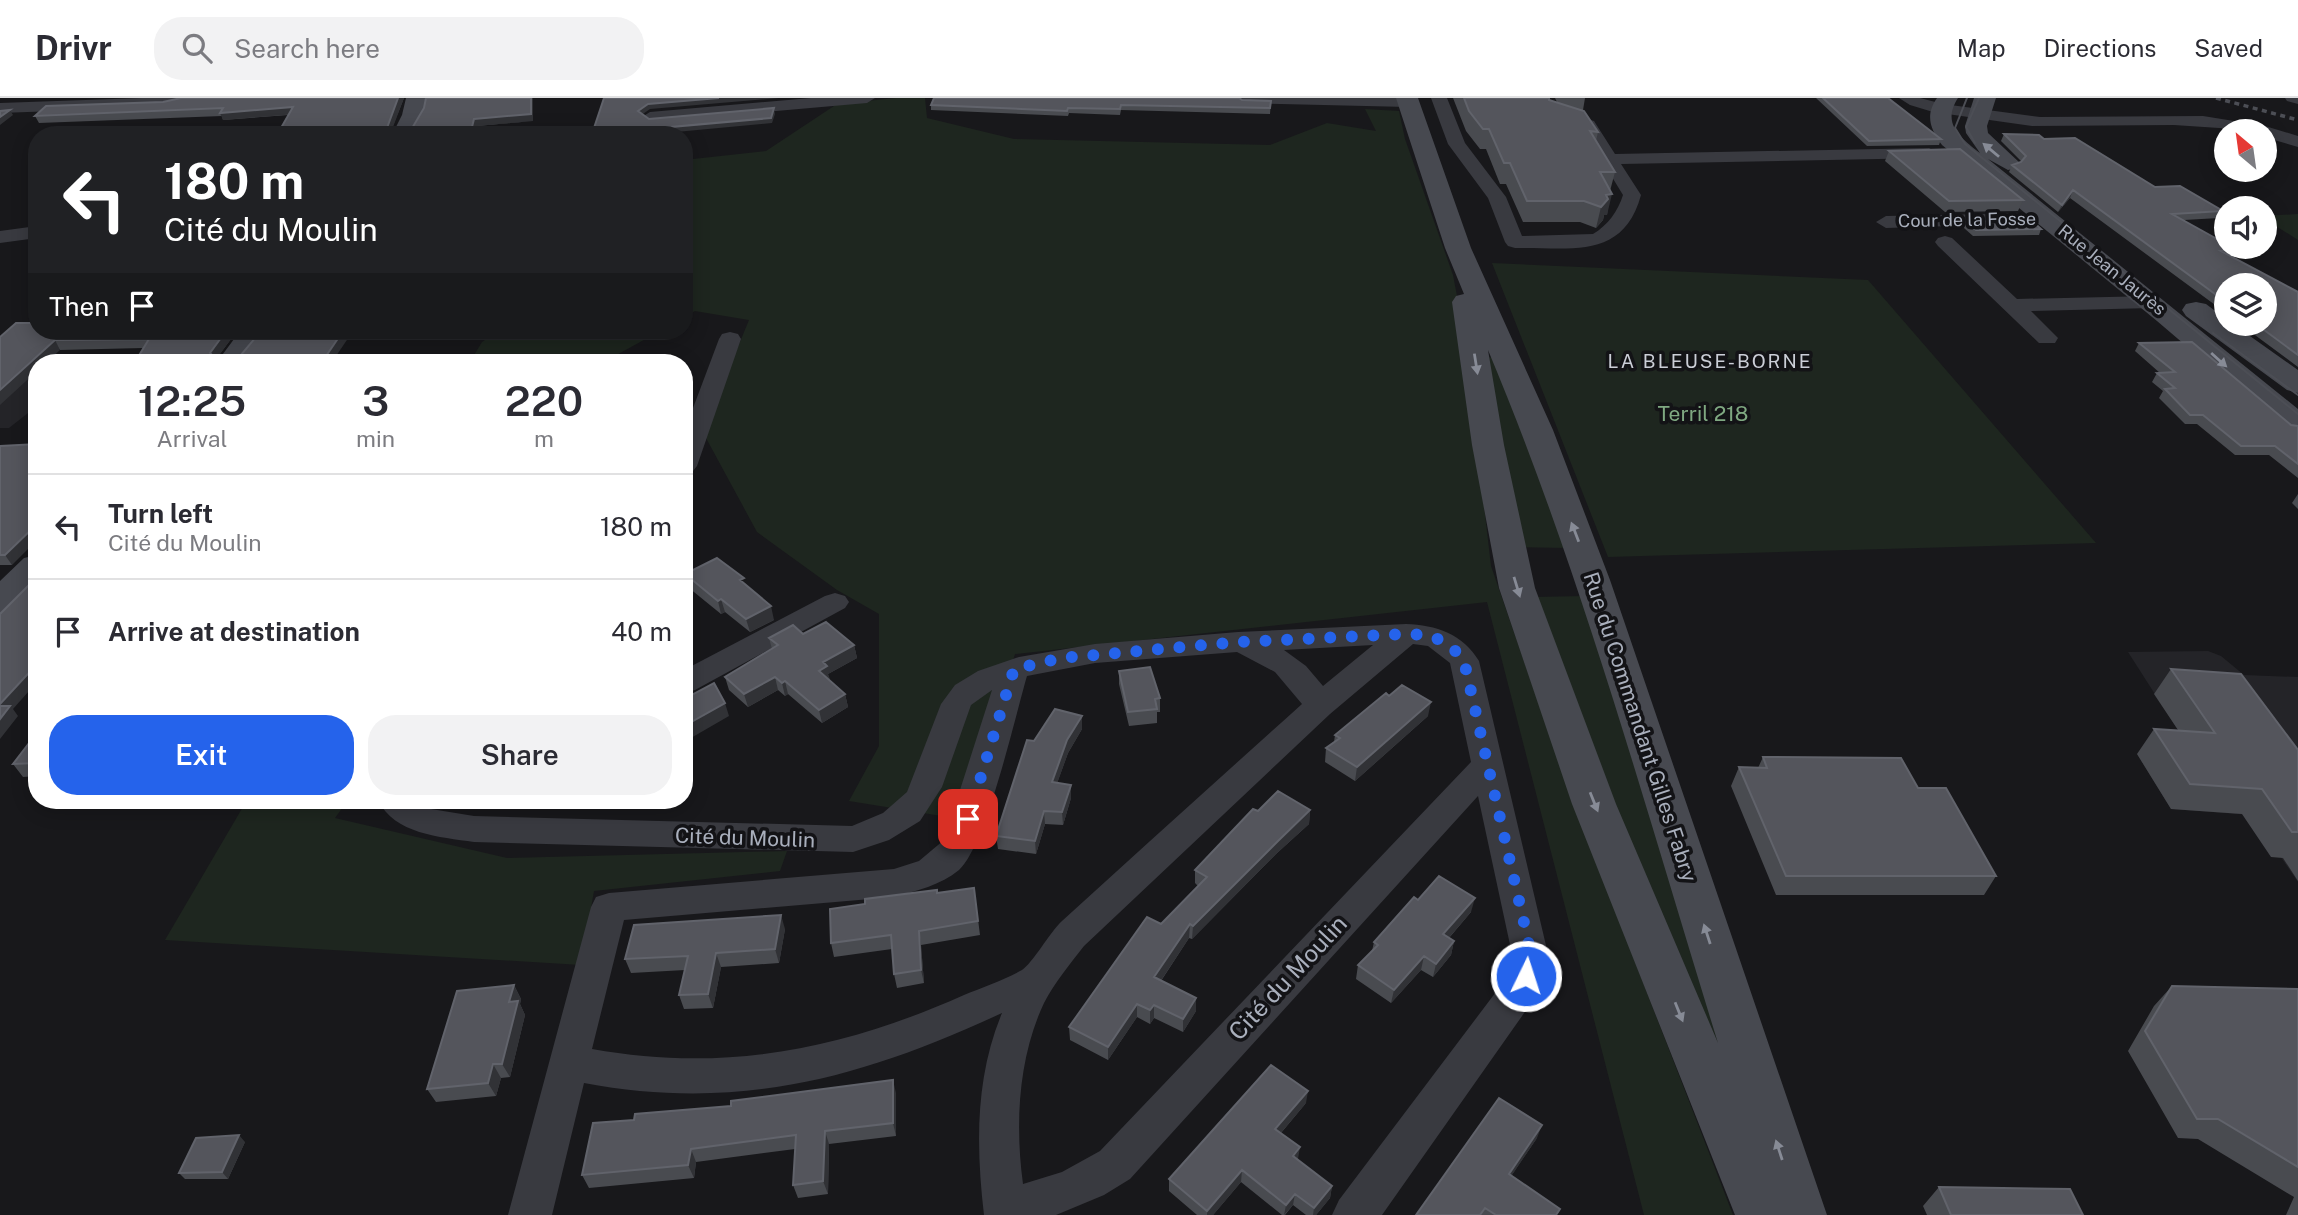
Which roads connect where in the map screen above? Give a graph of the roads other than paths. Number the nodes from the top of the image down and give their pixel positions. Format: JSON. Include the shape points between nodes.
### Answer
{"nodes":[{"id":1,"x":186,"y":98,"type":"edge"},
{"id":2,"x":416,"y":98,"type":"edge"},
{"id":3,"x":867,"y":98,"type":"edge"},
{"id":4,"x":1242,"y":98,"type":"edge"},
{"id":5,"x":1439,"y":98,"type":"edge"},
{"id":6,"x":1909,"y":98,"type":"edge"},
{"id":7,"x":1349,"y":99,"type":"edge"},
{"id":8,"x":1408,"y":100,"type":"edge"},
{"id":9,"x":27,"y":103,"type":"edge"},
{"id":10,"x":1944,"y":103,"type":"edge"},
{"id":11,"x":1983,"y":106,"type":"edge"},
{"id":12,"x":1550,"y":107,"type":"edge"},
{"id":13,"x":0,"y":108,"type":"edge"},
{"id":14,"x":650,"y":117,"type":"edge"},
{"id":15,"x":408,"y":126,"type":"edge"},
{"id":16,"x":2298,"y":142,"type":"edge"},
{"id":17,"x":1965,"y":152,"type":"junction"},
{"id":18,"x":1611,"y":159,"type":"junction"},
{"id":19,"x":2048,"y":219,"type":"junction"},
{"id":20,"x":1886,"y":222,"type":"dead end"},
{"id":21,"x":28,"y":233,"type":"edge"},
{"id":22,"x":0,"y":237,"type":"edge"},
{"id":23,"x":1945,"y":242,"type":"dead end"},
{"id":24,"x":1458,"y":248,"type":"junction"},
{"id":25,"x":2152,"y":303,"type":"junction"},
{"id":26,"x":2012,"y":305,"type":"junction"},
{"id":27,"x":2047,"y":338,"type":"dead end"},
{"id":28,"x":730,"y":339,"type":"dead end"},
{"id":29,"x":248,"y":340,"type":"edge"},
{"id":30,"x":237,"y":354,"type":"edge"},
{"id":31,"x":2298,"y":384,"type":"edge"},
{"id":32,"x":2298,"y":425,"type":"edge"},
{"id":33,"x":693,"y":441,"type":"edge"},
{"id":34,"x":28,"y":575,"type":"edge"},
{"id":35,"x":835,"y":602,"type":"dead end"},
{"id":36,"x":0,"y":603,"type":"edge"},
{"id":37,"x":1406,"y":634,"type":"junction"},
{"id":38,"x":1238,"y":642,"type":"junction"},
{"id":39,"x":1014,"y":669,"type":"junction"},
{"id":40,"x":693,"y":678,"type":"edge"},
{"id":41,"x":1318,"y":706,"type":"junction"},
{"id":42,"x":1486,"y":766,"type":"junction"},
{"id":43,"x":405,"y":809,"type":"edge"},
{"id":44,"x":1035,"y":981,"type":"junction"},
{"id":45,"x":570,"y":1063,"type":"junction"},
{"id":46,"x":1005,"y":1212,"type":"edge"},
{"id":47,"x":530,"y":1215,"type":"edge"},
{"id":48,"x":1354,"y":1215,"type":"edge"},
{"id":49,"x":1763,"y":1215,"type":"edge"},
{"id":50,"x":1799,"y":1215,"type":"edge"}],
"edges":[{"from":1,"to":9,"type":"street"},
{"from":2,"to":15,"type":"street"},
{"from":3,"to":14,"type":"street"},
{"from":4,"to":7,"type":"street"},
{"from":5,"to":18,"type":"street","via":[[1457,144],[1497,197],[1515,242],[1592,241],[1606,236],[1632,195]]},
{"from":6,"to":10,"type":"street"},
{"from":7,"to":8,"type":"street"},
{"from":8,"to":24,"type":"street","name":"Rue du Commandant Gilles Fabry"},
{"from":9,"to":13,"type":"street"},
{"from":10,"to":11,"type":"street"},
{"from":10,"to":17,"type":"street","name":"Rue Jean Jaurès","via":[[1939,118],[1943,131]]},
{"from":11,"to":16,"type":"street","via":[[2049,122],[2197,119],[2247,126]]},
{"from":31,"to":11,"type":"street","name":"Rue Jean Jaurès","one_way":true,"via":[[2199,313],[1987,147],[1976,132]]},
{"from":12,"to":18,"type":"street","via":[[1554,114],[1588,125]]},
{"from":17,"to":18,"type":"street"},
{"from":17,"to":19,"type":"street","name":"Rue Jean Jaurès"},
{"from":19,"to":20,"type":"street","name":"Cour de la Fosse"},
{"from":19,"to":25,"type":"street","name":"Rue Jean Jaurès"},
{"from":21,"to":22,"type":"street"},
{"from":23,"to":26,"type":"street"},
{"from":24,"to":49,"type":"street","name":"Rue du Commandant Gilles Fabry","one_way":true,"via":[[1488,445],[1517,588],[1590,794]]},
{"from":50,"to":24,"type":"street","name":"Rue du Commandant Gilles Fabry","one_way":true,"via":[[1592,580],[1536,430]]},
{"from":25,"to":26,"type":"street"},
{"from":25,"to":32,"type":"street","name":"Rue Jean Jaurès","one_way":true},
{"from":26,"to":27,"type":"street"},
{"from":28,"to":33,"type":"street"},
{"from":29,"to":30,"type":"street"},
{"from":34,"to":36,"type":"street"},
{"from":35,"to":40,"type":"street"},
{"from":37,"to":38,"type":"street","name":"Cité du Moulin"},
{"from":37,"to":41,"type":"street","name":"Cité du Moulin"},
{"from":37,"to":42,"type":"street","name":"Cité du Moulin","via":[[1437,638],[1453,647],[1464,661]]},
{"from":38,"to":39,"type":"street","name":"Cité du Moulin","via":[[1062,658]]},
{"from":38,"to":41,"type":"street","name":"Cité du Moulin","via":[[1284,663]]},
{"from":39,"to":43,"type":"street","name":"Cité du Moulin","via":[[978,684],[960,698],[926,788],[912,811],[853,839],[474,829],[413,816]]},
{"from":39,"to":45,"type":"street","via":[[954,855],[928,873],[894,883],[609,907]]},
{"from":41,"to":44,"type":"street","name":"Cité du Moulin","via":[[1071,935]]},
{"from":42,"to":46,"type":"street","name":"Cité du Moulin","via":[[1115,1165],[1065,1193]]},
{"from":42,"to":48,"type":"street","name":"Cité du Moulin","via":[[1528,940],[1526,976]]},
{"from":44,"to":45,"type":"street","via":[[865,1052],[802,1066],[665,1076]]},
{"from":44,"to":46,"type":"street","name":"Cité du Moulin","via":[[1016,1021],[1002,1089],[999,1166]]},
{"from":45,"to":47,"type":"street"}]}
